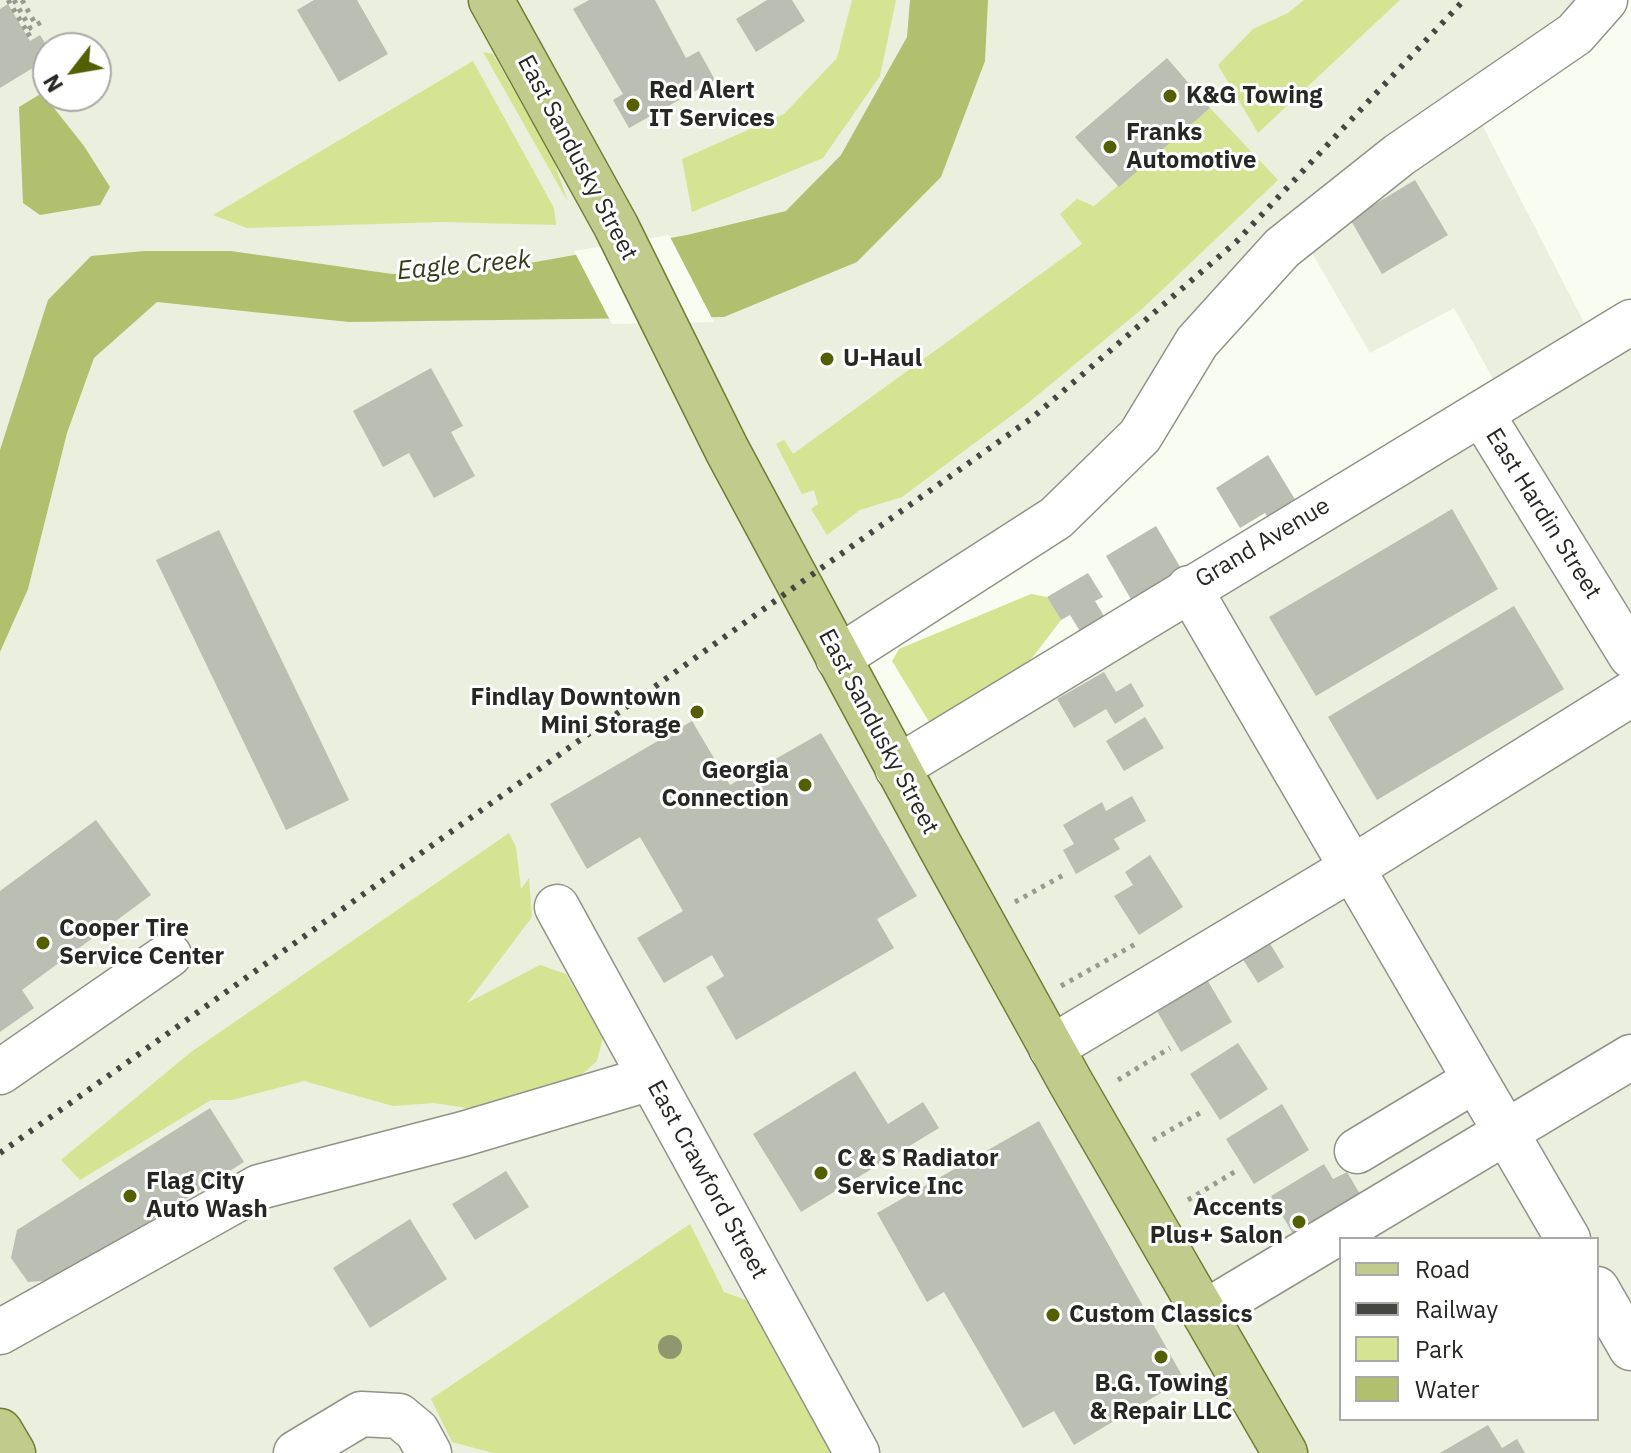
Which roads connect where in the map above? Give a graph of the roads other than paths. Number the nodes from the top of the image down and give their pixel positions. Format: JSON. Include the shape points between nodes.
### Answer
{"nodes":[{"id":1,"x":491,"y":0,"type":"edge"},
{"id":2,"x":1605,"y":0,"type":"edge"},
{"id":3,"x":1631,"y":322,"type":"edge"},
{"id":4,"x":1481,"y":413,"type":"junction"},
{"id":5,"x":1189,"y":588,"type":"junction"},
{"id":6,"x":1631,"y":656,"type":"edge"},
{"id":7,"x":838,"y":658,"type":"junction"},
{"id":8,"x":1631,"y":694,"type":"edge"},
{"id":9,"x":897,"y":768,"type":"junction"},
{"id":10,"x":1352,"y":868,"type":"junction"},
{"id":11,"x":557,"y":907,"type":"dead end"},
{"id":12,"x":169,"y":955,"type":"dead end"},
{"id":13,"x":1051,"y":1048,"type":"junction"},
{"id":14,"x":1631,"y":1057,"type":"edge"},
{"id":15,"x":0,"y":1072,"type":"edge"},
{"id":16,"x":651,"y":1078,"type":"junction"},
{"id":17,"x":1475,"y":1080,"type":"junction"},
{"id":18,"x":1506,"y":1133,"type":"junction"},
{"id":19,"x":1357,"y":1151,"type":"dead end"},
{"id":20,"x":1567,"y":1237,"type":"edge"},
{"id":21,"x":1599,"y":1292,"type":"edge"},
{"id":22,"x":1204,"y":1313,"type":"junction"},
{"id":23,"x":0,"y":1332,"type":"edge"},
{"id":24,"x":1631,"y":1348,"type":"edge"},
{"id":25,"x":0,"y":1431,"type":"edge"},
{"id":26,"x":13,"y":1453,"type":"edge"},
{"id":27,"x":296,"y":1453,"type":"edge"},
{"id":28,"x":429,"y":1453,"type":"edge"},
{"id":29,"x":857,"y":1453,"type":"edge"},
{"id":30,"x":1285,"y":1453,"type":"edge"}],
"edges":[{"from":1,"to":7,"type":"main road","name":"East Sandusky Street","via":[[616,226]]},
{"from":2,"to":7,"type":"street","via":[[1575,34],[1399,155],[1282,248],[1197,342],[1140,436],[1056,518]]},
{"from":3,"to":4,"type":"street","name":"Grand Avenue"},
{"from":4,"to":5,"type":"street","name":"Grand Avenue"},
{"from":4,"to":6,"type":"street","name":"East Hardin Street"},
{"from":5,"to":9,"type":"street","name":"Grand Avenue"},
{"from":5,"to":10,"type":"street"},
{"from":7,"to":9,"type":"main road","name":"East Sandusky Street"},
{"from":8,"to":10,"type":"street"},
{"from":9,"to":13,"type":"main road","name":"East Sandusky Street"},
{"from":10,"to":13,"type":"street"},
{"from":10,"to":17,"type":"street"},
{"from":11,"to":16,"type":"street","name":"East Crawford Street"},
{"from":12,"to":15,"type":"street"},
{"from":13,"to":22,"type":"main road","name":"East Sandusky Street"},
{"from":14,"to":18,"type":"street"},
{"from":16,"to":23,"type":"street","via":[[259,1187]]},
{"from":16,"to":29,"type":"street","name":"East Crawford Street"},
{"from":17,"to":18,"type":"street"},
{"from":17,"to":19,"type":"street"},
{"from":18,"to":20,"type":"street"},
{"from":18,"to":22,"type":"street"},
{"from":21,"to":24,"type":"street"},
{"from":22,"to":30,"type":"main road","name":"East Sandusky Street"},
{"from":25,"to":26,"type":"main road"},
{"from":27,"to":28,"type":"street","via":[[361,1414],[399,1416],[417,1431]]}]}
